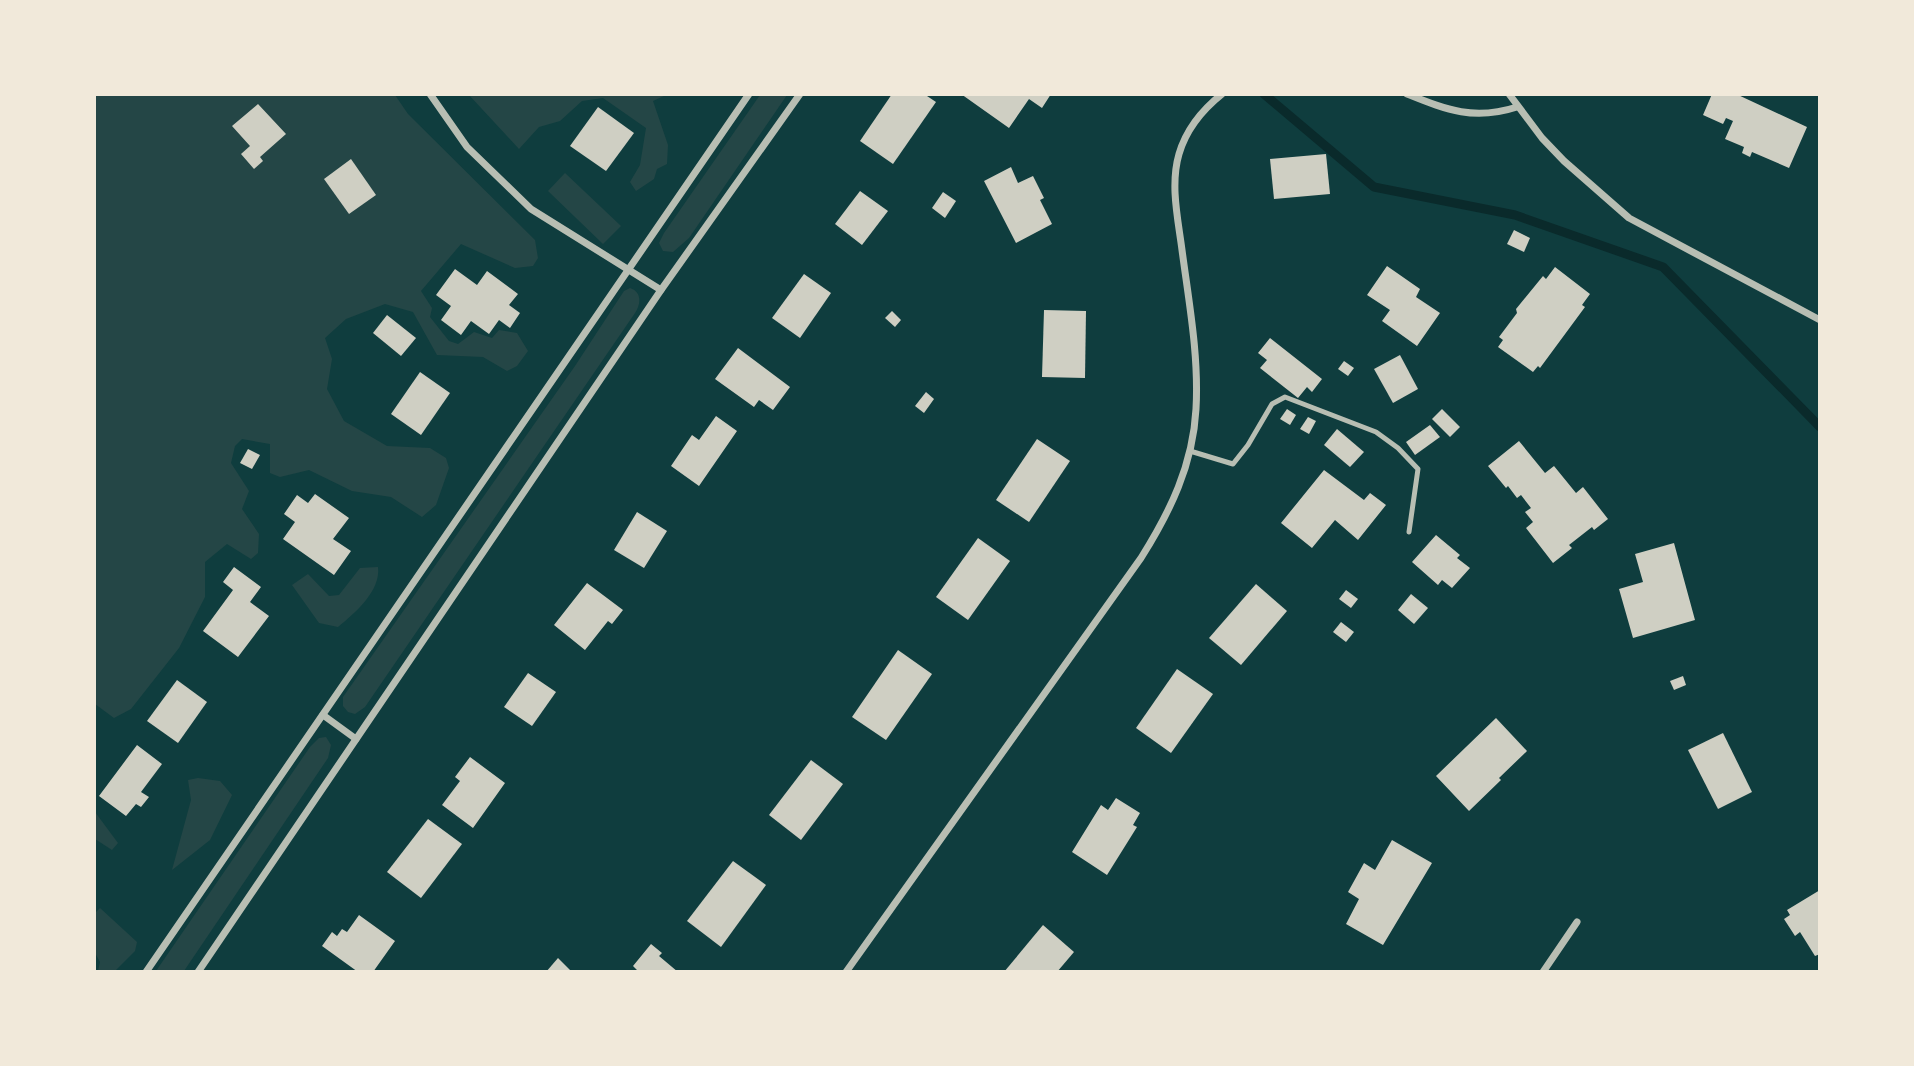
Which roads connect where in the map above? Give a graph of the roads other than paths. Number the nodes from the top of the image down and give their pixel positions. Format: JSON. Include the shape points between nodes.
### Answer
{"nodes":[{"id":1,"x":430,"y":94,"type":"edge"},
{"id":2,"x":750,"y":94,"type":"edge"},
{"id":3,"x":800,"y":94,"type":"edge"},
{"id":4,"x":1222,"y":94,"type":"edge"},
{"id":5,"x":1408,"y":94,"type":"edge"},
{"id":6,"x":1509,"y":94,"type":"edge"},
{"id":7,"x":1517,"y":107,"type":"junction"},
{"id":8,"x":629,"y":270,"type":"junction"},
{"id":9,"x":661,"y":290,"type":"junction"},
{"id":10,"x":1819,"y":320,"type":"edge"},
{"id":11,"x":1191,"y":451,"type":"junction"},
{"id":12,"x":1409,"y":533,"type":"dead end"},
{"id":13,"x":323,"y":715,"type":"junction"},
{"id":14,"x":356,"y":739,"type":"junction"},
{"id":15,"x":1577,"y":922,"type":"dead end"},
{"id":16,"x":146,"y":971,"type":"edge"},
{"id":17,"x":198,"y":971,"type":"edge"},
{"id":18,"x":846,"y":971,"type":"edge"},
{"id":19,"x":1543,"y":971,"type":"edge"}],
"edges":[{"from":1,"to":8,"type":"street","via":[[467,147],[531,209]]},
{"from":2,"to":8,"type":"street"},
{"from":3,"to":9,"type":"street"},
{"from":4,"to":11,"type":"street","via":[[1191,128],[1176,172],[1175,199],[1194,334],[1196,409]]},
{"from":5,"to":7,"type":"street","via":[[1458,113]]},
{"from":6,"to":7,"type":"street"},
{"from":7,"to":10,"type":"street","via":[[1564,161],[1629,218]]},
{"from":8,"to":9,"type":"street"},
{"from":8,"to":13,"type":"street"},
{"from":9,"to":14,"type":"street"},
{"from":11,"to":12,"type":"lane","via":[[1233,464],[1272,404],[1285,397],[1376,432],[1418,469]]},
{"from":11,"to":18,"type":"street","via":[[1165,521],[1141,558]]},
{"from":13,"to":14,"type":"street"},
{"from":13,"to":16,"type":"street"},
{"from":14,"to":17,"type":"street"},
{"from":15,"to":19,"type":"street"}]}
